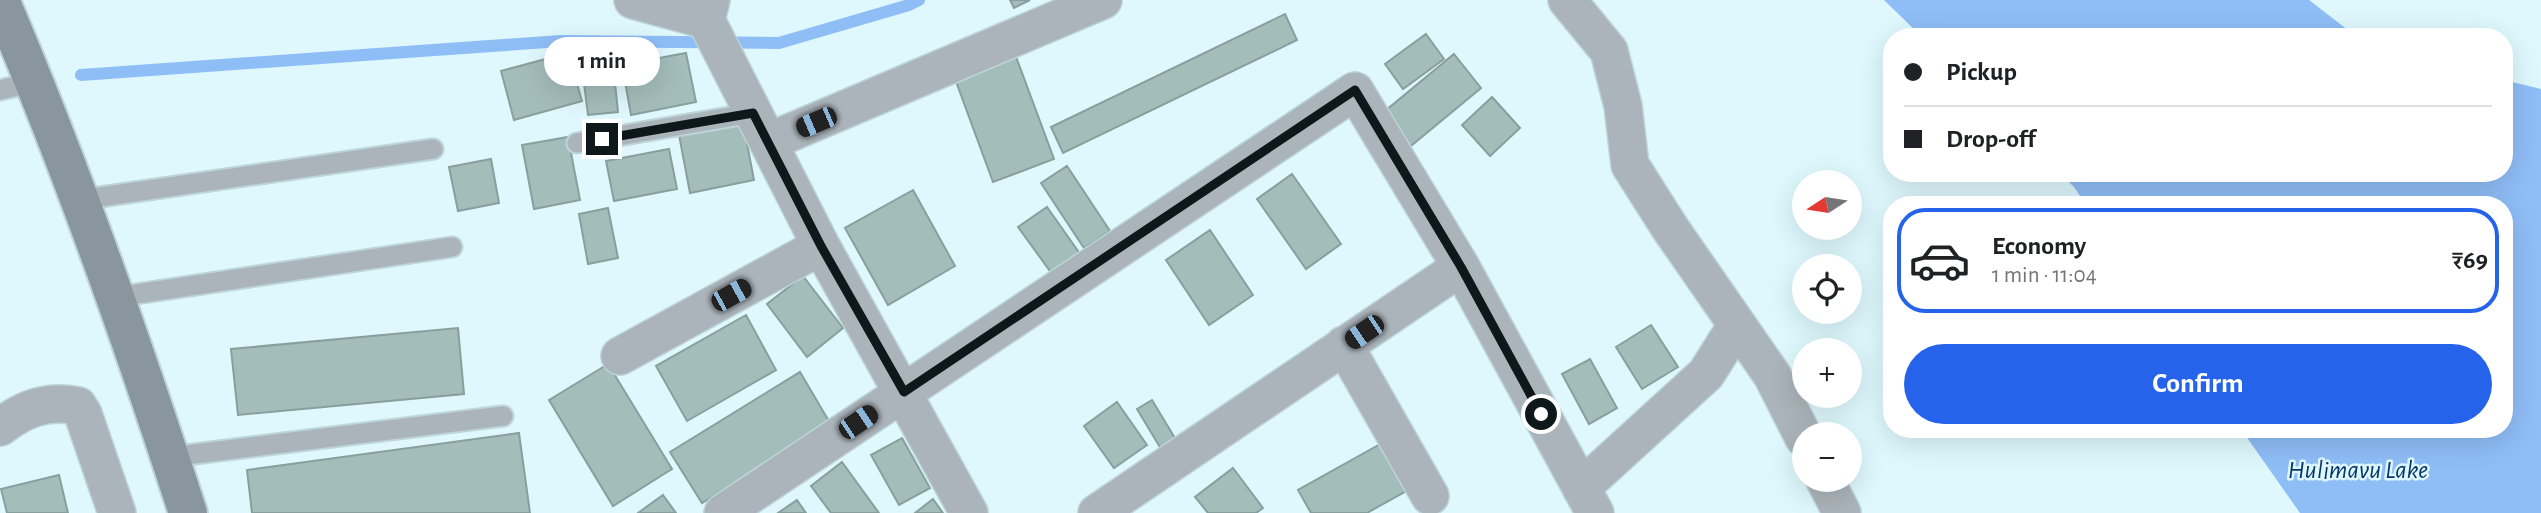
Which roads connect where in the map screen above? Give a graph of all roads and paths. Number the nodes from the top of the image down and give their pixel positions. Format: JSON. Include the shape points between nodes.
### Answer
{"nodes":[{"id":1,"x":633,"y":0,"type":"edge"},
{"id":2,"x":1103,"y":0,"type":"edge"},
{"id":3,"x":1567,"y":0,"type":"edge"},
{"id":4,"x":709,"y":15,"type":"edge"},
{"id":5,"x":5,"y":20,"type":"edge"},
{"id":6,"x":17,"y":86,"type":"edge"},
{"id":7,"x":760,"y":127,"type":"junction"},
{"id":8,"x":577,"y":144,"type":"dead end"},
{"id":9,"x":433,"y":149,"type":"dead end"},
{"id":10,"x":79,"y":200,"type":"junction"},
{"id":11,"x":821,"y":246,"type":"junction"},
{"id":12,"x":452,"y":247,"type":"dead end"},
{"id":13,"x":1461,"y":267,"type":"junction"},
{"id":14,"x":116,"y":297,"type":"junction"},
{"id":15,"x":1737,"y":325,"type":"junction"},
{"id":16,"x":1344,"y":345,"type":"junction"},
{"id":17,"x":620,"y":356,"type":"dead end"},
{"id":18,"x":904,"y":392,"type":"junction"},
{"id":19,"x":503,"y":416,"type":"dead end"},
{"id":20,"x":1796,"y":422,"type":"edge"},
{"id":21,"x":0,"y":427,"type":"edge"},
{"id":22,"x":170,"y":457,"type":"junction"},
{"id":23,"x":1831,"y":492,"type":"edge"},
{"id":24,"x":1430,"y":496,"type":"dead end"},
{"id":25,"x":1588,"y":500,"type":"edge"},
{"id":26,"x":117,"y":513,"type":"edge"},
{"id":27,"x":188,"y":513,"type":"edge"},
{"id":28,"x":723,"y":513,"type":"edge"},
{"id":29,"x":969,"y":513,"type":"edge"},
{"id":30,"x":1097,"y":513,"type":"edge"},
{"id":31,"x":1842,"y":513,"type":"edge"}],
"edges":[{"from":1,"to":4,"type":"street"},
{"from":2,"to":7,"type":"street"},
{"from":3,"to":15,"type":"street","via":[[1609,51],[1623,106],[1630,164]]},
{"from":4,"to":7,"type":"street"},
{"from":5,"to":6,"type":"street"},
{"from":6,"to":10,"type":"street"},
{"from":7,"to":8,"type":"lane"},
{"from":7,"to":11,"type":"street"},
{"from":9,"to":10,"type":"lane"},
{"from":10,"to":14,"type":"street"},
{"from":11,"to":17,"type":"street"},
{"from":11,"to":18,"type":"street"},
{"from":12,"to":14,"type":"lane"},
{"from":13,"to":16,"type":"street"},
{"from":13,"to":18,"type":"street","via":[[1355,90]]},
{"from":13,"to":25,"type":"street"},
{"from":14,"to":22,"type":"street"},
{"from":15,"to":20,"type":"street","via":[[1772,375]]},
{"from":15,"to":25,"type":"street","via":[[1706,374]]},
{"from":16,"to":24,"type":"street"},
{"from":16,"to":30,"type":"street"},
{"from":18,"to":28,"type":"street"},
{"from":18,"to":29,"type":"street"},
{"from":19,"to":22,"type":"lane"},
{"from":21,"to":26,"type":"street","via":[[20,412],[58,402],[78,406]]},
{"from":22,"to":27,"type":"street"},
{"from":23,"to":31,"type":"street"}]}
